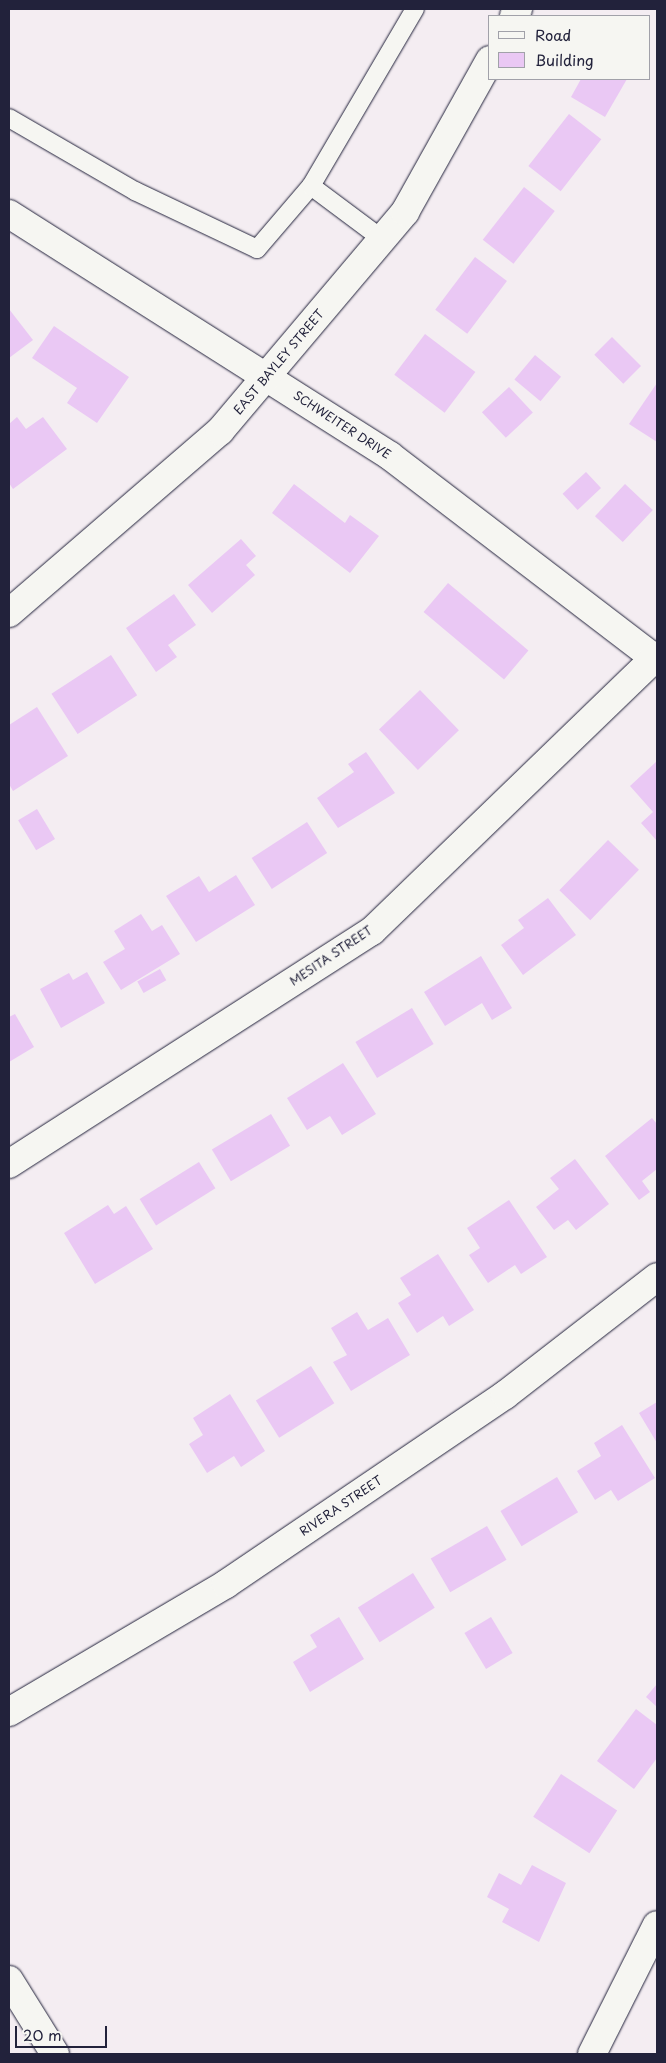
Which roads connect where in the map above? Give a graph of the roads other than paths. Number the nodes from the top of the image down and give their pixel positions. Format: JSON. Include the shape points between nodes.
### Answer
{"nodes":[{"id":1,"x":415,"y":9,"type":"edge"},
{"id":2,"x":488,"y":64,"type":"edge"},
{"id":3,"x":9,"y":118,"type":"edge"},
{"id":4,"x":311,"y":186,"type":"junction"},
{"id":5,"x":9,"y":214,"type":"edge"},
{"id":6,"x":382,"y":239,"type":"junction"},
{"id":7,"x":267,"y":376,"type":"junction"},
{"id":8,"x":9,"y":613,"type":"edge"},
{"id":9,"x":657,"y":659,"type":"edge"},
{"id":10,"x":9,"y":1164,"type":"edge"},
{"id":11,"x":657,"y":1277,"type":"edge"},
{"id":12,"x":9,"y":1712,"type":"edge"},
{"id":13,"x":657,"y":1925,"type":"edge"},
{"id":14,"x":9,"y":1980,"type":"edge"},
{"id":15,"x":55,"y":2054,"type":"edge"},
{"id":16,"x":592,"y":2054,"type":"edge"}],
"edges":[{"from":1,"to":4,"type":"lane"},
{"from":2,"to":6,"type":"street","name":"EAST BAYLEY STREET","via":[[405,212]]},
{"from":3,"to":4,"type":"lane","via":[[135,191],[258,248]]},
{"from":4,"to":6,"type":"lane"},
{"from":5,"to":7,"type":"street","name":"SCHWEITER DRIVE"},
{"from":6,"to":7,"type":"street","name":"EAST BAYLEY STREET"},
{"from":7,"to":8,"type":"street","name":"EAST BAYLEY STREET","via":[[220,431]]},
{"from":7,"to":9,"type":"street","name":"SCHWEITER DRIVE","via":[[390,456]]},
{"from":9,"to":10,"type":"street","name":"MESITA STREET","via":[[372,931]]},
{"from":11,"to":12,"type":"street","name":"RIVERA STREET","via":[[505,1396],[226,1584]]},
{"from":13,"to":16,"type":"street"},
{"from":14,"to":15,"type":"street"}]}
